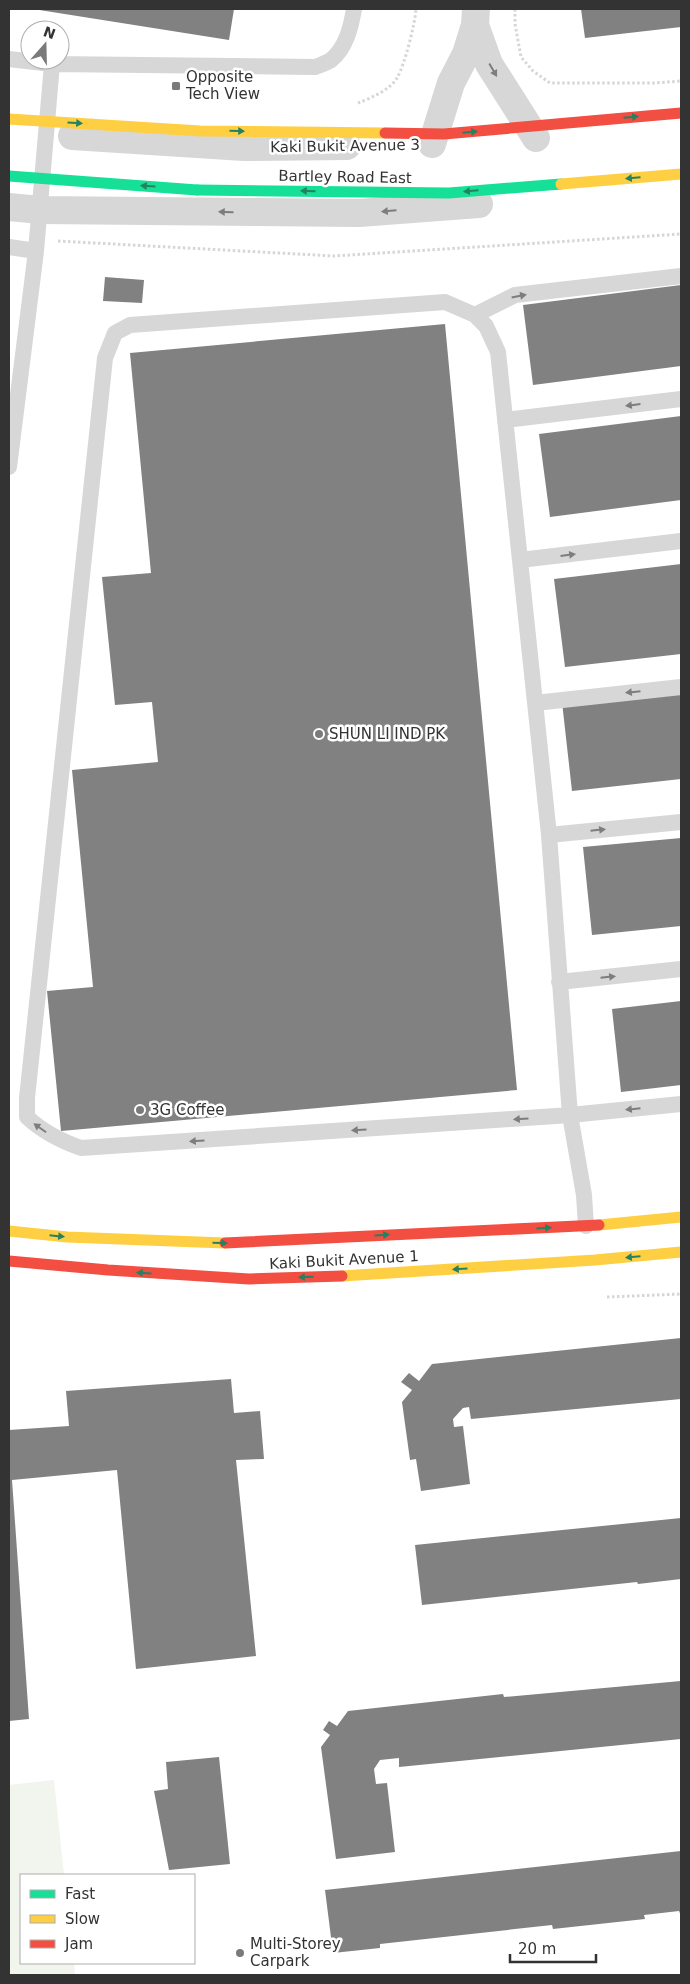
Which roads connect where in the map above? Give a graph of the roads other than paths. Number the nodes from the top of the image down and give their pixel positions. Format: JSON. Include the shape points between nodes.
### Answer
{"nodes":[{"id":1,"x":354,"y":9,"type":"edge"},
{"id":2,"x":475,"y":17,"type":"edge"},
{"id":3,"x":70,"y":64,"type":"edge"},
{"id":4,"x":52,"y":70,"type":"edge"},
{"id":5,"x":681,"y":113,"type":"edge"},
{"id":6,"x":9,"y":119,"type":"edge"},
{"id":7,"x":681,"y":123,"type":"edge"},
{"id":8,"x":9,"y":130,"type":"edge"},
{"id":9,"x":47,"y":134,"type":"junction"},
{"id":10,"x":536,"y":138,"type":"junction"},
{"id":11,"x":432,"y":144,"type":"junction"},
{"id":12,"x":681,"y":174,"type":"edge"},
{"id":13,"x":9,"y":176,"type":"edge"},
{"id":14,"x":681,"y":186,"type":"edge"},
{"id":15,"x":9,"y":207,"type":"edge"},
{"id":16,"x":40,"y":210,"type":"junction"},
{"id":17,"x":37,"y":245,"type":"junction"},
{"id":18,"x":9,"y":247,"type":"edge"},
{"id":19,"x":681,"y":276,"type":"edge"},
{"id":20,"x":475,"y":316,"type":"junction"},
{"id":21,"x":681,"y":399,"type":"edge"},
{"id":22,"x":505,"y":420,"type":"junction"},
{"id":23,"x":9,"y":467,"type":"edge"},
{"id":24,"x":681,"y":541,"type":"edge"},
{"id":25,"x":520,"y":560,"type":"junction"},
{"id":26,"x":681,"y":687,"type":"edge"},
{"id":27,"x":535,"y":703,"type":"junction"},
{"id":28,"x":681,"y":822,"type":"edge"},
{"id":29,"x":549,"y":835,"type":"junction"},
{"id":30,"x":681,"y":969,"type":"edge"},
{"id":31,"x":559,"y":982,"type":"junction"},
{"id":32,"x":681,"y":1104,"type":"edge"},
{"id":33,"x":570,"y":1115,"type":"junction"},
{"id":34,"x":681,"y":1217,"type":"edge"},
{"id":35,"x":586,"y":1226,"type":"junction"},
{"id":36,"x":9,"y":1231,"type":"edge"},
{"id":37,"x":681,"y":1252,"type":"edge"},
{"id":38,"x":9,"y":1261,"type":"edge"}],
"edges":[{"from":1,"to":3,"type":"lane","via":[[343,45],[330,60],[315,67]]},
{"from":2,"to":10,"type":"street","one_way":true,"via":[[489,64]]},
{"from":2,"to":11,"type":"street","via":[[466,54],[451,83]]},
{"from":4,"to":9,"type":"lane"},
{"from":6,"to":5,"type":"main road","one_way":true,"bridge":true,"via":[[200,130],[444,134]]},
{"from":7,"to":10,"type":"street","name":"Kaki Bukit Avenue 3"},
{"from":8,"to":9,"type":"street","name":"Kaki Bukit Avenue 3"},
{"from":9,"to":11,"type":"street","name":"Kaki Bukit Avenue 3","via":[[244,147]]},
{"from":9,"to":16,"type":"lane"},
{"from":10,"to":11,"type":"street","name":"Kaki Bukit Avenue 3"},
{"from":12,"to":13,"type":"main road","name":"Bartley Road East","one_way":true,"bridge":true,"via":[[449,193],[197,190]]},
{"from":14,"to":16,"type":"street","one_way":true,"via":[[359,213]]},
{"from":15,"to":16,"type":"street"},
{"from":16,"to":17,"type":"lane"},
{"from":17,"to":18,"type":"lane"},
{"from":17,"to":23,"type":"lane"},
{"from":20,"to":19,"type":"lane","one_way":true,"via":[[515,296]]},
{"from":20,"to":22,"type":"lane","via":[[486,326],[498,352]]},
{"from":33,"to":20,"type":"lane","one_way":true,"via":[[81,1148],[64,1142],[27,1117],[105,358],[115,333],[130,325],[445,302]]},
{"from":21,"to":22,"type":"lane","one_way":true},
{"from":22,"to":25,"type":"lane"},
{"from":25,"to":24,"type":"lane","one_way":true},
{"from":25,"to":27,"type":"lane"},
{"from":26,"to":27,"type":"lane","one_way":true},
{"from":27,"to":29,"type":"lane"},
{"from":29,"to":28,"type":"lane","one_way":true},
{"from":29,"to":31,"type":"lane"},
{"from":31,"to":30,"type":"lane","one_way":true},
{"from":31,"to":33,"type":"lane"},
{"from":32,"to":33,"type":"lane","one_way":true},
{"from":33,"to":35,"type":"lane"},
{"from":34,"to":35,"type":"main road","name":"Kaki Bukit Avenue 1"},
{"from":36,"to":35,"type":"main road","name":"Kaki Bukit Avenue 1","one_way":true,"via":[[67,1237],[228,1243]]},
{"from":37,"to":38,"type":"main road","name":"Kaki Bukit Avenue 1","one_way":true,"via":[[355,1276],[249,1279]]}]}
